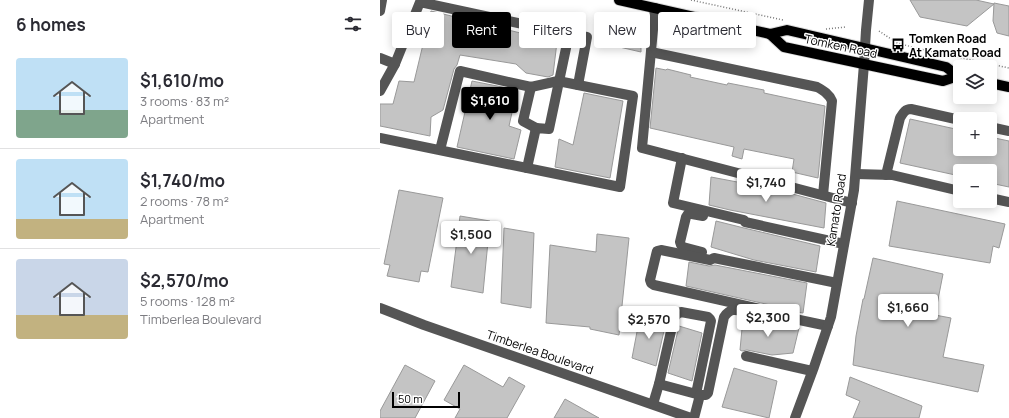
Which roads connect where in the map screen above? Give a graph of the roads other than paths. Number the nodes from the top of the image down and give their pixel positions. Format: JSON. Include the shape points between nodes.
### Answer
{"nodes":[{"id":1,"x":382,"y":0,"type":"edge"},
{"id":2,"x":619,"y":0,"type":"edge"},
{"id":3,"x":869,"y":0,"type":"edge"},
{"id":4,"x":655,"y":8,"type":"junction"},
{"id":5,"x":380,"y":12,"type":"edge"},
{"id":6,"x":519,"y":23,"type":"edge"},
{"id":7,"x":770,"y":34,"type":"junction"},
{"id":8,"x":566,"y":48,"type":"edge"},
{"id":9,"x":585,"y":48,"type":"edge"},
{"id":10,"x":865,"y":48,"type":"junction"},
{"id":11,"x":651,"y":52,"type":"junction"},
{"id":12,"x":380,"y":58,"type":"edge"},
{"id":13,"x":395,"y":64,"type":"junction"},
{"id":14,"x":864,"y":64,"type":"junction"},
{"id":15,"x":953,"y":72,"type":"edge"},
{"id":16,"x":953,"y":78,"type":"edge"},
{"id":17,"x":560,"y":82,"type":"junction"},
{"id":18,"x":997,"y":84,"type":"edge"},
{"id":19,"x":578,"y":85,"type":"junction"},
{"id":20,"x":531,"y":87,"type":"junction"},
{"id":21,"x":1009,"y":87,"type":"edge"},
{"id":22,"x":380,"y":91,"type":"edge"},
{"id":23,"x":953,"y":118,"type":"edge"},
{"id":24,"x":536,"y":128,"type":"junction"},
{"id":25,"x":997,"y":128,"type":"edge"},
{"id":26,"x":1009,"y":131,"type":"edge"},
{"id":27,"x":380,"y":138,"type":"edge"},
{"id":28,"x":440,"y":150,"type":"junction"},
{"id":29,"x":682,"y":158,"type":"junction"},
{"id":30,"x":527,"y":168,"type":"junction"},
{"id":31,"x":856,"y":174,"type":"junction"},
{"id":32,"x":886,"y":175,"type":"junction"},
{"id":33,"x":953,"y":189,"type":"edge"},
{"id":34,"x":823,"y":195,"type":"junction"},
{"id":35,"x":997,"y":199,"type":"edge"},
{"id":36,"x":1009,"y":202,"type":"edge"},
{"id":37,"x":852,"y":203,"type":"junction"},
{"id":38,"x":745,"y":222,"type":"junction"},
{"id":39,"x":844,"y":244,"type":"junction"},
{"id":40,"x":714,"y":258,"type":"junction"},
{"id":41,"x":837,"y":284,"type":"junction"},
{"id":42,"x":380,"y":308,"type":"edge"},
{"id":43,"x":790,"y":318,"type":"junction"},
{"id":44,"x":828,"y":326,"type":"junction"},
{"id":45,"x":746,"y":356,"type":"dead end"},
{"id":46,"x":812,"y":371,"type":"junction"},
{"id":47,"x":659,"y":384,"type":"junction"},
{"id":48,"x":698,"y":394,"type":"junction"},
{"id":49,"x":653,"y":404,"type":"junction"},
{"id":50,"x":691,"y":418,"type":"edge"},
{"id":51,"x":694,"y":418,"type":"edge"},
{"id":52,"x":795,"y":418,"type":"edge"}],
"edges":[{"from":1,"to":5,"type":"street"},
{"from":2,"to":4,"type":"main road","name":"Tomken Road"},
{"from":3,"to":10,"type":"street","name":"Kamato Road"},
{"from":4,"to":7,"type":"main road","name":"Tomken Road"},
{"from":4,"to":11,"type":"street"},
{"from":6,"to":13,"type":"street","via":[[420,2]]},
{"from":7,"to":10,"type":"main road","name":"Tomken Road","via":[[787,30]]},
{"from":7,"to":14,"type":"main road","name":"Tomken Road","via":[[784,47]]},
{"from":8,"to":17,"type":"street"},
{"from":9,"to":19,"type":"street"},
{"from":10,"to":14,"type":"street","name":"Kamato Road"},
{"from":10,"to":15,"type":"main road","name":"Tomken Road","via":[[946,67]]},
{"from":11,"to":29,"type":"street","via":[[642,148]]},
{"from":11,"to":34,"type":"street","via":[[817,87],[824,91],[832,101]]},
{"from":12,"to":13,"type":"street"},
{"from":13,"to":22,"type":"street"},
{"from":14,"to":16,"type":"main road","name":"Tomken Road","via":[[943,81]]},
{"from":14,"to":31,"type":"street","name":"Kamato Road"},
{"from":17,"to":19,"type":"street"},
{"from":17,"to":20,"type":"street"},
{"from":17,"to":24,"type":"street","via":[[549,129]]},
{"from":18,"to":21,"type":"main road"},
{"from":19,"to":30,"type":"street","via":[[633,96],[620,187]]},
{"from":20,"to":24,"type":"street","via":[[523,121]]},
{"from":20,"to":28,"type":"street","via":[[460,71]]},
{"from":23,"to":32,"type":"street","via":[[911,109],[903,112]]},
{"from":24,"to":30,"type":"street"},
{"from":25,"to":26,"type":"street"},
{"from":27,"to":28,"type":"street"},
{"from":28,"to":30,"type":"street"},
{"from":29,"to":34,"type":"street"},
{"from":29,"to":38,"type":"street","via":[[673,203]]},
{"from":31,"to":32,"type":"street"},
{"from":31,"to":37,"type":"street","name":"Kamato Road"},
{"from":32,"to":33,"type":"street"},
{"from":34,"to":37,"type":"street"},
{"from":35,"to":36,"type":"street"},
{"from":37,"to":39,"type":"street","name":"Kamato Road"},
{"from":38,"to":39,"type":"street"},
{"from":38,"to":40,"type":"street","via":[[743,224],[688,214],[681,245]]},
{"from":39,"to":41,"type":"street","name":"Kamato Road"},
{"from":40,"to":41,"type":"street"},
{"from":40,"to":43,"type":"street","via":[[710,260],[657,251],[651,283],[788,315]]},
{"from":41,"to":44,"type":"street","name":"Kamato Road"},
{"from":42,"to":49,"type":"street","name":"Timberlea Boulevard"},
{"from":43,"to":44,"type":"street"},
{"from":43,"to":48,"type":"street","via":[[786,321],[734,309],[730,311],[724,317],[708,394]]},
{"from":44,"to":46,"type":"street","name":"Kamato Road"},
{"from":45,"to":46,"type":"street"},
{"from":46,"to":52,"type":"street","name":"Kamato Road"},
{"from":47,"to":48,"type":"street"},
{"from":47,"to":48,"type":"street","via":[[674,318],[681,312],[708,317],[711,321]]},
{"from":47,"to":49,"type":"street"},
{"from":48,"to":51,"type":"street"},
{"from":49,"to":50,"type":"street","name":"Timberlea Boulevard"}]}
